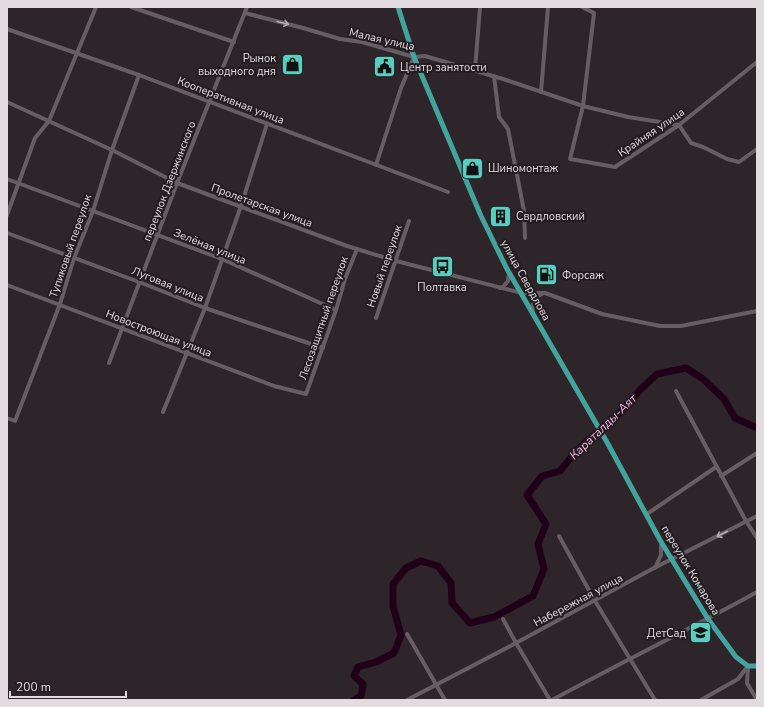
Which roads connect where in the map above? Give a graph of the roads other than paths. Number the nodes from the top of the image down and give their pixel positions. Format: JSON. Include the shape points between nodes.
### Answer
{"nodes":[{"id":1,"x":96,"y":7,"type":"edge"},
{"id":2,"x":131,"y":7,"type":"edge"},
{"id":3,"x":248,"y":7,"type":"edge"},
{"id":4,"x":398,"y":7,"type":"edge"},
{"id":5,"x":480,"y":7,"type":"edge"},
{"id":6,"x":548,"y":7,"type":"edge"},
{"id":7,"x":582,"y":7,"type":"edge"},
{"id":8,"x":245,"y":13,"type":"junction"},
{"id":9,"x":7,"y":29,"type":"edge"},
{"id":10,"x":234,"y":42,"type":"junction"},
{"id":11,"x":78,"y":53,"type":"junction"},
{"id":12,"x":414,"y":57,"type":"junction"},
{"id":13,"x":757,"y":62,"type":"edge"},
{"id":14,"x":475,"y":70,"type":"junction"},
{"id":15,"x":139,"y":75,"type":"junction"},
{"id":16,"x":494,"y":76,"type":"junction"},
{"id":17,"x":541,"y":92,"type":"junction"},
{"id":18,"x":7,"y":102,"type":"edge"},
{"id":19,"x":210,"y":102,"type":"junction"},
{"id":20,"x":583,"y":106,"type":"junction"},
{"id":21,"x":49,"y":121,"type":"junction"},
{"id":22,"x":267,"y":124,"type":"junction"},
{"id":23,"x":679,"y":125,"type":"junction"},
{"id":24,"x":757,"y":149,"type":"edge"},
{"id":25,"x":112,"y":150,"type":"junction"},
{"id":26,"x":376,"y":165,"type":"junction"},
{"id":27,"x":7,"y":179,"type":"edge"},
{"id":28,"x":18,"y":183,"type":"junction"},
{"id":29,"x":177,"y":183,"type":"junction"},
{"id":30,"x":448,"y":192,"type":"dead end"},
{"id":31,"x":241,"y":206,"type":"junction"},
{"id":32,"x":93,"y":210,"type":"junction"},
{"id":33,"x":7,"y":215,"type":"edge"},
{"id":34,"x":409,"y":221,"type":"dead end"},
{"id":35,"x":7,"y":233,"type":"edge"},
{"id":36,"x":157,"y":235,"type":"junction"},
{"id":37,"x":525,"y":238,"type":"dead end"},
{"id":38,"x":357,"y":249,"type":"junction"},
{"id":39,"x":74,"y":258,"type":"junction"},
{"id":40,"x":222,"y":260,"type":"junction"},
{"id":41,"x":396,"y":262,"type":"junction"},
{"id":42,"x":507,"y":269,"type":"junction"},
{"id":43,"x":140,"y":282,"type":"junction"},
{"id":44,"x":7,"y":285,"type":"edge"},
{"id":45,"x":499,"y":288,"type":"junction"},
{"id":46,"x":522,"y":293,"type":"junction"},
{"id":47,"x":545,"y":293,"type":"junction"},
{"id":48,"x":60,"y":304,"type":"junction"},
{"id":49,"x":205,"y":308,"type":"junction"},
{"id":50,"x":336,"y":310,"type":"junction"},
{"id":51,"x":757,"y":311,"type":"edge"},
{"id":52,"x":533,"y":315,"type":"junction"},
{"id":53,"x":376,"y":318,"type":"dead end"},
{"id":54,"x":122,"y":329,"type":"junction"},
{"id":55,"x":323,"y":348,"type":"junction"},
{"id":56,"x":187,"y":353,"type":"junction"},
{"id":57,"x":110,"y":363,"type":"dead end"},
{"id":58,"x":676,"y":391,"type":"dead end"},
{"id":59,"x":306,"y":394,"type":"joint"},
{"id":60,"x":163,"y":412,"type":"dead end"},
{"id":61,"x":7,"y":418,"type":"edge"},
{"id":62,"x":608,"y":444,"type":"joint"},
{"id":63,"x":757,"y":453,"type":"edge"},
{"id":64,"x":716,"y":467,"type":"junction"},
{"id":65,"x":721,"y":476,"type":"junction"},
{"id":66,"x":647,"y":514,"type":"junction"},
{"id":67,"x":757,"y":516,"type":"edge"},
{"id":68,"x":746,"y":521,"type":"junction"},
{"id":69,"x":558,"y":536,"type":"dead end"},
{"id":70,"x":757,"y":538,"type":"edge"},
{"id":71,"x":660,"y":540,"type":"junction"},
{"id":72,"x":672,"y":560,"type":"junction"},
{"id":73,"x":654,"y":568,"type":"junction"},
{"id":74,"x":757,"y":592,"type":"edge"},
{"id":75,"x":595,"y":601,"type":"junction"},
{"id":76,"x":503,"y":619,"type":"dead end"},
{"id":77,"x":708,"y":619,"type":"junction"},
{"id":78,"x":407,"y":634,"type":"dead end"},
{"id":79,"x":516,"y":644,"type":"junction"},
{"id":80,"x":630,"y":658,"type":"junction"},
{"id":81,"x":748,"y":666,"type":"junction"},
{"id":82,"x":757,"y":666,"type":"edge"},
{"id":83,"x":436,"y":684,"type":"junction"},
{"id":84,"x":407,"y":700,"type":"edge"},
{"id":85,"x":445,"y":700,"type":"edge"},
{"id":86,"x":551,"y":700,"type":"edge"},
{"id":87,"x":655,"y":700,"type":"edge"},
{"id":88,"x":701,"y":700,"type":"edge"},
{"id":89,"x":757,"y":700,"type":"edge"}],
"edges":[{"from":1,"to":11,"type":"street"},
{"from":2,"to":10,"type":"street"},
{"from":3,"to":8,"type":"street","name":"переулок Дзержинского"},
{"from":4,"to":12,"type":"main road","name":"улица Свердлова"},
{"from":5,"to":14,"type":"street"},
{"from":6,"to":17,"type":"street"},
{"from":7,"to":20,"type":"street","via":[[594,13]]},
{"from":8,"to":10,"type":"street","name":"переулок Дзержинского"},
{"from":8,"to":12,"type":"street","name":"Малая улица","one_way":true},
{"from":9,"to":11,"type":"street","name":"Кооперативная улица"},
{"from":10,"to":19,"type":"street","name":"переулок Дзержинского"},
{"from":11,"to":15,"type":"street","name":"Кооперативная улица"},
{"from":11,"to":21,"type":"street"},
{"from":12,"to":14,"type":"street","name":"Малая улица","via":[[425,56]]},
{"from":12,"to":26,"type":"street"},
{"from":12,"to":42,"type":"main road","name":"улица Свердлова","via":[[481,216]]},
{"from":13,"to":23,"type":"street","name":"Крайняя улица"},
{"from":14,"to":16,"type":"street","name":"Малая улица"},
{"from":15,"to":19,"type":"street","name":"Кооперативная улица"},
{"from":15,"to":25,"type":"street","name":"Тупиковый переулок"},
{"from":16,"to":17,"type":"street","name":"Малая улица"},
{"from":16,"to":37,"type":"street","via":[[500,117],[508,129],[524,211]]},
{"from":17,"to":20,"type":"street","name":"Малая улица"},
{"from":18,"to":21,"type":"street","name":"Пролетарская улица"},
{"from":19,"to":22,"type":"street","name":"Кооперативная улица"},
{"from":19,"to":29,"type":"street","name":"переулок Дзержинского"},
{"from":20,"to":23,"type":"street","name":"Малая улица","via":[[628,117]]},
{"from":20,"to":23,"type":"street","name":"Крайняя улица","via":[[570,159],[615,167]]},
{"from":21,"to":25,"type":"street","name":"Пролетарская улица"},
{"from":21,"to":28,"type":"street","via":[[35,138]]},
{"from":22,"to":26,"type":"street","name":"Кооперативная улица"},
{"from":22,"to":31,"type":"street"},
{"from":23,"to":24,"type":"street","via":[[691,143],[727,160],[739,162]]},
{"from":25,"to":29,"type":"street","name":"Пролетарская улица"},
{"from":25,"to":32,"type":"street","name":"Тупиковый переулок"},
{"from":26,"to":30,"type":"street","name":"Кооперативная улица"},
{"from":27,"to":28,"type":"street","name":"Зелёная улица"},
{"from":28,"to":32,"type":"street","name":"Зелёная улица"},
{"from":28,"to":33,"type":"street"},
{"from":29,"to":31,"type":"street","name":"Пролетарская улица"},
{"from":29,"to":36,"type":"street","name":"переулок Дзержинского"},
{"from":31,"to":38,"type":"street","name":"Пролетарская улица"},
{"from":31,"to":40,"type":"street"},
{"from":32,"to":36,"type":"street","name":"Зелёная улица"},
{"from":32,"to":39,"type":"street","name":"Тупиковый переулок"},
{"from":34,"to":41,"type":"street","name":"Новый переулок"},
{"from":35,"to":39,"type":"street","name":"Луговая улица"},
{"from":36,"to":40,"type":"street","name":"Зелёная улица"},
{"from":36,"to":43,"type":"street","name":"переулок Дзержинского"},
{"from":38,"to":41,"type":"street","name":"Пролетарская улица"},
{"from":38,"to":50,"type":"street","name":"Лесозащитный переулок"},
{"from":39,"to":43,"type":"street","name":"Луговая улица"},
{"from":39,"to":48,"type":"street","name":"Тупиковый переулок"},
{"from":40,"to":49,"type":"street"},
{"from":40,"to":50,"type":"street","name":"Зелёная улица"},
{"from":41,"to":45,"type":"street","name":"Пролетарская улица"},
{"from":41,"to":53,"type":"street","name":"Новый переулок"},
{"from":42,"to":45,"type":"street","via":[[508,281]]},
{"from":42,"to":46,"type":"main road","name":"улица Свердлова"},
{"from":43,"to":49,"type":"street","name":"Луговая улица"},
{"from":43,"to":54,"type":"street","name":"переулок Дзержинского"},
{"from":44,"to":48,"type":"street","name":"Новостроющая улица"},
{"from":45,"to":46,"type":"street","name":"Пролетарская улица"},
{"from":46,"to":47,"type":"street","name":"Пролетарская улица"},
{"from":46,"to":52,"type":"main road","name":"улица Свердлова"},
{"from":47,"to":51,"type":"street","via":[[602,314],[660,326],[681,326]]},
{"from":47,"to":52,"type":"street","via":[[535,298],[532,303]]},
{"from":48,"to":54,"type":"street","name":"Новостроющая улица"},
{"from":48,"to":61,"type":"street","name":"Тупиковый переулок","via":[[15,421]]},
{"from":49,"to":55,"type":"street","name":"Луговая улица"},
{"from":49,"to":56,"type":"street"},
{"from":50,"to":55,"type":"street","name":"Лесозащитный переулок"},
{"from":52,"to":62,"type":"main road","name":"улица Свердлова"},
{"from":54,"to":56,"type":"street","name":"Новостроющая улица"},
{"from":54,"to":57,"type":"street","name":"переулок Дзержинского"},
{"from":55,"to":59,"type":"street","name":"Лесозащитный переулок"},
{"from":56,"to":59,"type":"street","name":"Новостроющая улица","via":[[274,386]]},
{"from":56,"to":60,"type":"street"},
{"from":58,"to":64,"type":"street"},
{"from":62,"to":66,"type":"main road","name":"переулок Комарова"},
{"from":63,"to":65,"type":"street"},
{"from":64,"to":65,"type":"street"},
{"from":64,"to":66,"type":"street"},
{"from":65,"to":68,"type":"street"},
{"from":66,"to":71,"type":"main road","name":"переулок Комарова"},
{"from":67,"to":68,"type":"street","name":"Набережная улица"},
{"from":68,"to":70,"type":"street"},
{"from":68,"to":72,"type":"street","name":"Набережная улица","one_way":true},
{"from":69,"to":75,"type":"street"},
{"from":71,"to":72,"type":"main road","name":"переулок Комарова"},
{"from":71,"to":73,"type":"street","via":[[661,555]]},
{"from":72,"to":73,"type":"street","name":"Набережная улица"},
{"from":72,"to":77,"type":"main road","name":"переулок Комарова"},
{"from":73,"to":75,"type":"street","name":"Набережная улица"},
{"from":74,"to":77,"type":"street"},
{"from":75,"to":79,"type":"street","name":"Набережная улица"},
{"from":75,"to":80,"type":"street"},
{"from":76,"to":79,"type":"street"},
{"from":77,"to":80,"type":"street"},
{"from":77,"to":81,"type":"main road","name":"переулок Комарова","via":[[736,657]]},
{"from":78,"to":83,"type":"street"},
{"from":79,"to":83,"type":"street","name":"Набережная улица"},
{"from":79,"to":86,"type":"street"},
{"from":80,"to":86,"type":"street"},
{"from":80,"to":87,"type":"street"},
{"from":81,"to":82,"type":"main road"},
{"from":81,"to":88,"type":"street","via":[[738,679]]},
{"from":81,"to":89,"type":"street","via":[[747,684]]},
{"from":83,"to":84,"type":"street","name":"Набережная улица"},
{"from":83,"to":85,"type":"street"}]}
